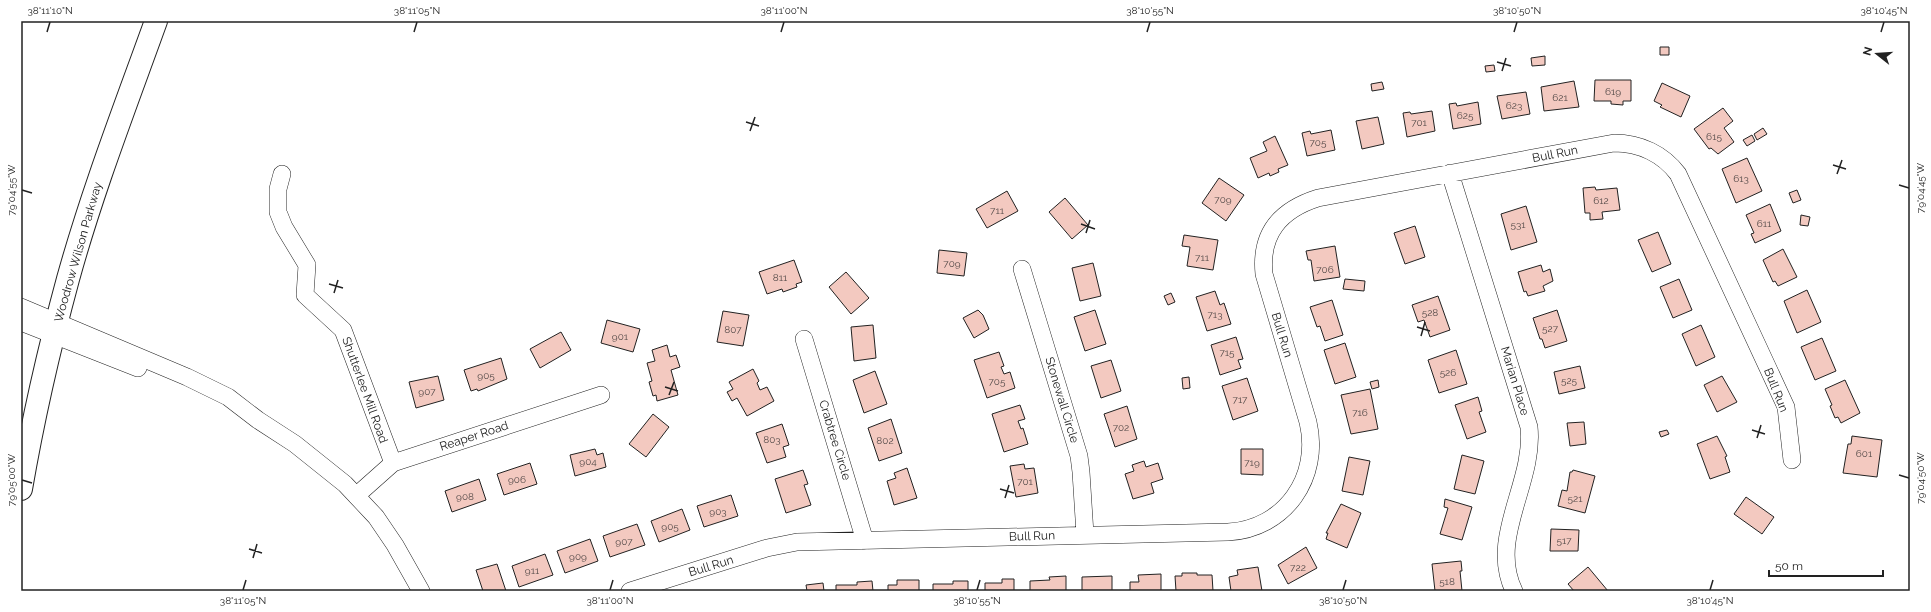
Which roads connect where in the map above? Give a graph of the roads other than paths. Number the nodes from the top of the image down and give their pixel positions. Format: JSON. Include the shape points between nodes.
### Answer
{"nodes":[{"id":1,"x":156,"y":21,"type":"edge"},
{"id":2,"x":1450,"y":173,"type":"junction"},
{"id":3,"x":282,"y":174,"type":"dead end"},
{"id":4,"x":1022,"y":270,"type":"dead end"},
{"id":5,"x":21,"y":307,"type":"edge"},
{"id":6,"x":21,"y":322,"type":"edge"},
{"id":7,"x":56,"y":329,"type":"junction"},
{"id":8,"x":804,"y":338,"type":"dead end"},
{"id":9,"x":601,"y":395,"type":"dead end"},
{"id":10,"x":1792,"y":460,"type":"dead end"},
{"id":11,"x":393,"y":463,"type":"junction"},
{"id":12,"x":21,"y":490,"type":"edge"},
{"id":13,"x":357,"y":495,"type":"junction"},
{"id":14,"x":1085,"y":534,"type":"junction"},
{"id":15,"x":865,"y":541,"type":"junction"},
{"id":16,"x":421,"y":591,"type":"edge"},
{"id":17,"x":630,"y":591,"type":"edge"},
{"id":18,"x":1514,"y":591,"type":"edge"}],
"edges":[{"from":1,"to":7,"type":"highway","name":"Woodrow Wilson Parkway","via":[[104,163],[68,279]]},
{"from":2,"to":10,"type":"street","name":"Bull Run","via":[[1614,143],[1650,150],[1664,159],[1678,174],[1786,407]]},
{"from":2,"to":14,"type":"street","name":"Bull Run","via":[[1308,201],[1289,211],[1270,233],[1263,255],[1264,274],[1311,436],[1310,461],[1305,478],[1283,510],[1262,524],[1237,531]]},
{"from":2,"to":18,"type":"street","name":"Marian Place","via":[[1529,427],[1528,461],[1505,551],[1507,573]]},
{"from":3,"to":11,"type":"street","name":"Shutterlee Mill Road","via":[[278,189],[278,212],[307,265],[305,295],[343,330]]},
{"from":4,"to":14,"type":"street","name":"Stonewall Circle","via":[[1079,456]]},
{"from":5,"to":7,"type":"street"},
{"from":6,"to":7,"type":"street"},
{"from":7,"to":12,"type":"highway","name":"Woodrow Wilson Parkway","via":[[34,419]]},
{"from":7,"to":13,"type":"street","via":[[233,411],[258,420],[317,460]]},
{"from":8,"to":15,"type":"street","name":"Crabtree Circle"},
{"from":9,"to":11,"type":"street","name":"Reaper Road"},
{"from":11,"to":13,"type":"street","name":"Reaper Road"},
{"from":13,"to":16,"type":"street","via":[[396,545]]},
{"from":14,"to":15,"type":"street","name":"Bull Run"},
{"from":15,"to":17,"type":"street","name":"Bull Run","via":[[782,544]]}]}
